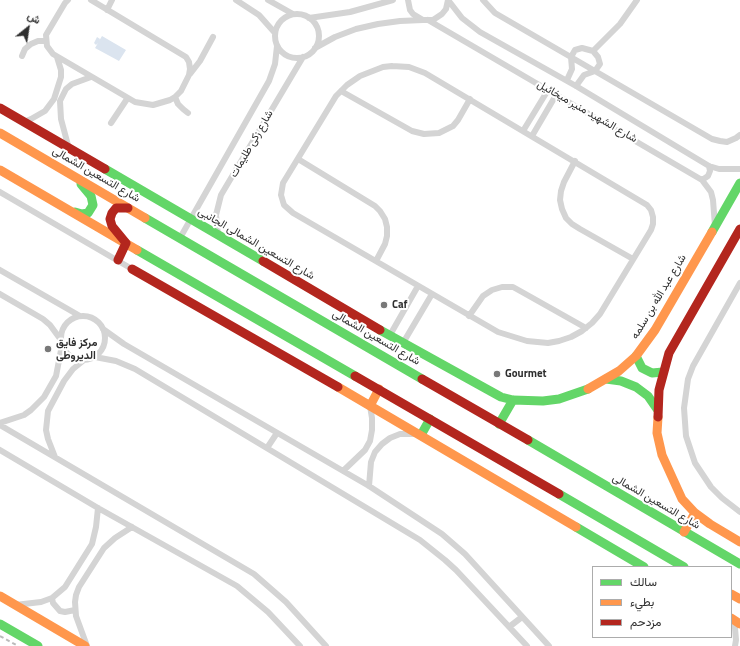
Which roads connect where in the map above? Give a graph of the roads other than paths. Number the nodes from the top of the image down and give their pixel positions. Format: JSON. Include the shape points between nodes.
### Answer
{"nodes":[{"id":1,"x":68,"y":0,"type":"edge"},
{"id":2,"x":91,"y":0,"type":"edge"},
{"id":3,"x":112,"y":0,"type":"edge"},
{"id":4,"x":236,"y":0,"type":"edge"},
{"id":5,"x":268,"y":0,"type":"edge"},
{"id":6,"x":393,"y":0,"type":"edge"},
{"id":7,"x":408,"y":0,"type":"edge"},
{"id":8,"x":448,"y":0,"type":"edge"},
{"id":9,"x":483,"y":0,"type":"edge"},
{"id":10,"x":637,"y":0,"type":"edge"},
{"id":11,"x":107,"y":10,"type":"junction"},
{"id":12,"x":293,"y":14,"type":"junction"},
{"id":13,"x":309,"y":18,"type":"junction"},
{"id":14,"x":425,"y":20,"type":"junction"},
{"id":15,"x":275,"y":33,"type":"junction"},
{"id":16,"x":213,"y":37,"type":"dead end"},
{"id":17,"x":46,"y":41,"type":"junction"},
{"id":18,"x":277,"y":46,"type":"junction"},
{"id":19,"x":315,"y":48,"type":"junction"},
{"id":20,"x":593,"y":51,"type":"junction"},
{"id":21,"x":22,"y":56,"type":"dead end"},
{"id":22,"x":571,"y":56,"type":"junction"},
{"id":23,"x":57,"y":57,"type":"junction"},
{"id":24,"x":303,"y":57,"type":"junction"},
{"id":25,"x":595,"y":71,"type":"junction"},
{"id":26,"x":189,"y":75,"type":"junction"},
{"id":27,"x":91,"y":77,"type":"junction"},
{"id":28,"x":566,"y":80,"type":"junction"},
{"id":29,"x":60,"y":81,"type":"junction"},
{"id":30,"x":69,"y":86,"type":"junction"},
{"id":31,"x":576,"y":86,"type":"junction"},
{"id":32,"x":548,"y":90,"type":"junction"},
{"id":33,"x":341,"y":91,"type":"junction"},
{"id":34,"x":556,"y":95,"type":"junction"},
{"id":35,"x":176,"y":97,"type":"junction"},
{"id":36,"x":54,"y":98,"type":"junction"},
{"id":37,"x":127,"y":98,"type":"junction"},
{"id":38,"x":470,"y":99,"type":"junction"},
{"id":39,"x":60,"y":101,"type":"junction"},
{"id":40,"x":0,"y":108,"type":"edge"},
{"id":41,"x":188,"y":113,"type":"dead end"},
{"id":42,"x":24,"y":122,"type":"junction"},
{"id":43,"x":111,"y":123,"type":"dead end"},
{"id":44,"x":523,"y":131,"type":"junction"},
{"id":45,"x":0,"y":133,"type":"edge"},
{"id":46,"x":740,"y":135,"type":"edge"},
{"id":47,"x":532,"y":136,"type":"junction"},
{"id":48,"x":69,"y":149,"type":"junction"},
{"id":49,"x":298,"y":159,"type":"junction"},
{"id":50,"x":575,"y":161,"type":"junction"},
{"id":51,"x":709,"y":166,"type":"junction"},
{"id":52,"x":740,"y":169,"type":"edge"},
{"id":53,"x":0,"y":170,"type":"edge"},
{"id":54,"x":77,"y":179,"type":"junction"},
{"id":55,"x":702,"y":180,"type":"junction"},
{"id":56,"x":740,"y":183,"type":"edge"},
{"id":57,"x":0,"y":192,"type":"edge"},
{"id":58,"x":130,"y":209,"type":"junction"},
{"id":59,"x":71,"y":211,"type":"junction"},
{"id":60,"x":191,"y":220,"type":"junction"},
{"id":61,"x":715,"y":226,"type":"junction"},
{"id":62,"x":740,"y":229,"type":"edge"},
{"id":63,"x":218,"y":235,"type":"junction"},
{"id":64,"x":180,"y":238,"type":"junction"},
{"id":65,"x":126,"y":242,"type":"junction"},
{"id":66,"x":633,"y":259,"type":"junction"},
{"id":67,"x":118,"y":260,"type":"junction"},
{"id":68,"x":376,"y":262,"type":"junction"},
{"id":69,"x":132,"y":269,"type":"joint"},
{"id":70,"x":0,"y":270,"type":"edge"},
{"id":71,"x":740,"y":283,"type":"edge"},
{"id":72,"x":418,"y":286,"type":"junction"},
{"id":73,"x":0,"y":294,"type":"edge"},
{"id":74,"x":432,"y":294,"type":"junction"},
{"id":75,"x":80,"y":316,"type":"junction"},
{"id":76,"x":469,"y":316,"type":"junction"},
{"id":77,"x":586,"y":328,"type":"junction"},
{"id":78,"x":103,"y":329,"type":"junction"},
{"id":79,"x":390,"y":335,"type":"junction"},
{"id":80,"x":62,"y":342,"type":"junction"},
{"id":81,"x":403,"y":343,"type":"junction"},
{"id":82,"x":95,"y":356,"type":"junction"},
{"id":83,"x":636,"y":356,"type":"junction"},
{"id":84,"x":84,"y":360,"type":"junction"},
{"id":85,"x":662,"y":372,"type":"junction"},
{"id":86,"x":606,"y":379,"type":"junction"},
{"id":87,"x":379,"y":389,"type":"junction"},
{"id":88,"x":501,"y":397,"type":"joint"},
{"id":89,"x":513,"y":400,"type":"junction"},
{"id":90,"x":370,"y":406,"type":"junction"},
{"id":91,"x":657,"y":409,"type":"junction"},
{"id":92,"x":430,"y":419,"type":"junction"},
{"id":93,"x":0,"y":424,"type":"edge"},
{"id":94,"x":499,"y":424,"type":"junction"},
{"id":95,"x":277,"y":433,"type":"junction"},
{"id":96,"x":421,"y":435,"type":"junction"},
{"id":97,"x":267,"y":448,"type":"junction"},
{"id":98,"x":0,"y":450,"type":"edge"},
{"id":99,"x":55,"y":457,"type":"junction"},
{"id":100,"x":343,"y":471,"type":"junction"},
{"id":101,"x":368,"y":486,"type":"junction"},
{"id":102,"x":98,"y":508,"type":"junction"},
{"id":103,"x":740,"y":512,"type":"edge"},
{"id":104,"x":695,"y":513,"type":"junction"},
{"id":105,"x":132,"y":527,"type":"junction"},
{"id":106,"x":684,"y":532,"type":"junction"},
{"id":107,"x":740,"y":542,"type":"edge"},
{"id":108,"x":740,"y":564,"type":"edge"},
{"id":109,"x":642,"y":566,"type":"edge"},
{"id":110,"x":682,"y":566,"type":"edge"},
{"id":111,"x":0,"y":596,"type":"edge"},
{"id":112,"x":52,"y":598,"type":"junction"},
{"id":113,"x":15,"y":605,"type":"junction"},
{"id":114,"x":75,"y":610,"type":"junction"},
{"id":115,"x":522,"y":617,"type":"junction"},
{"id":116,"x":732,"y":621,"type":"edge"},
{"id":117,"x":0,"y":624,"type":"edge"},
{"id":118,"x":509,"y":627,"type":"junction"},
{"id":119,"x":737,"y":642,"type":"edge"},
{"id":120,"x":38,"y":646,"type":"edge"},
{"id":121,"x":86,"y":646,"type":"edge"},
{"id":122,"x":300,"y":646,"type":"edge"},
{"id":123,"x":326,"y":646,"type":"edge"},
{"id":124,"x":526,"y":646,"type":"edge"},
{"id":125,"x":549,"y":646,"type":"edge"}],
"edges":[{"from":1,"to":17,"type":"street","via":[[49,30]]},
{"from":2,"to":11,"type":"street"},
{"from":3,"to":11,"type":"street"},
{"from":4,"to":15,"type":"street","via":[[259,15]]},
{"from":5,"to":12,"type":"street"},
{"from":6,"to":13,"type":"street","via":[[350,12]]},
{"from":7,"to":14,"type":"street","name":"شارع الشهيد منير ميخائيل","via":[[413,14]]},
{"from":8,"to":14,"type":"street","via":[[446,10],[442,14],[433,20]]},
{"from":8,"to":28,"type":"street","name":"شارع الشهيد منير ميخائيل","via":[[462,18],[480,32]]},
{"from":9,"to":22,"type":"street","via":[[490,10]]},
{"from":10,"to":20,"type":"street","via":[[620,24]]},
{"from":11,"to":26,"type":"street","via":[[186,57],[190,62]]},
{"from":12,"to":13,"type":"street"},
{"from":12,"to":15,"type":"street","via":[[279,23]]},
{"from":13,"to":19,"type":"street","via":[[318,34]]},
{"from":14,"to":19,"type":"street","via":[[363,27],[335,37]]},
{"from":14,"to":32,"type":"street","name":"شارع الشهيد منير ميخائيل"},
{"from":15,"to":18,"type":"street"},
{"from":16,"to":26,"type":"street"},
{"from":17,"to":21,"type":"street","via":[[31,44]]},
{"from":17,"to":23,"type":"street","via":[[49,50]]},
{"from":18,"to":24,"type":"street","via":[[286,55],[294,58]]},
{"from":18,"to":60,"type":"street","name":"شارع زكى طليمات","via":[[275,64],[269,81]]},
{"from":19,"to":24,"type":"street"},
{"from":20,"to":22,"type":"street","via":[[578,48]]},
{"from":20,"to":25,"type":"street","via":[[600,64]]},
{"from":22,"to":25,"type":"street"},
{"from":22,"to":28,"type":"street","via":[[572,70]]},
{"from":23,"to":27,"type":"street"},
{"from":23,"to":29,"type":"street","via":[[61,70]]},
{"from":24,"to":63,"type":"street","name":"شارع زكى طليمات","via":[[221,195],[216,215]]},
{"from":25,"to":31,"type":"street","via":[[584,75]]},
{"from":25,"to":46,"type":"street","via":[[716,140],[727,142]]},
{"from":26,"to":35,"type":"street"},
{"from":27,"to":30,"type":"street"},
{"from":27,"to":37,"type":"street"},
{"from":28,"to":31,"type":"street","name":"شارع الشهيد منير ميخائيل"},
{"from":29,"to":30,"type":"street"},
{"from":29,"to":36,"type":"street"},
{"from":30,"to":39,"type":"street"},
{"from":31,"to":51,"type":"street","name":"شارع الشهيد منير ميخائيل"},
{"from":32,"to":34,"type":"street","name":"شارع الشهيد منير ميخائيل"},
{"from":32,"to":44,"type":"street"},
{"from":33,"to":38,"type":"street","via":[[353,80],[368,72],[383,67],[400,66],[425,73]]},
{"from":33,"to":38,"type":"street","via":[[412,131],[424,134],[439,133],[453,126]]},
{"from":33,"to":49,"type":"street"},
{"from":34,"to":47,"type":"street"},
{"from":34,"to":55,"type":"street","name":"شارع الشهيد منير ميخائيل"},
{"from":35,"to":37,"type":"street","via":[[153,105]]},
{"from":35,"to":41,"type":"street","via":[[178,104]]},
{"from":36,"to":39,"type":"street"},
{"from":36,"to":42,"type":"street","via":[[45,111]]},
{"from":37,"to":43,"type":"street"},
{"from":38,"to":44,"type":"street"},
{"from":39,"to":48,"type":"street","via":[[61,119]]},
{"from":40,"to":42,"type":"main road","name":"شارع التسعين الشمالى الجانبى"},
{"from":42,"to":48,"type":"main road","name":"شارع التسعين الشمالى الجانبى"},
{"from":44,"to":47,"type":"street"},
{"from":45,"to":54,"type":"main road","name":"شارع التسعين الشمالى"},
{"from":47,"to":50,"type":"street"},
{"from":48,"to":60,"type":"main road","name":"شارع التسعين الشمالى الجانبى"},
{"from":49,"to":68,"type":"street","via":[[380,211],[385,219],[388,236]]},
{"from":49,"to":68,"type":"street","via":[[281,189],[284,205],[293,213]]},
{"from":50,"to":66,"type":"street","via":[[561,191],[560,200],[566,218],[580,229]]},
{"from":50,"to":66,"type":"street","via":[[642,201],[651,210],[651,230]]},
{"from":51,"to":52,"type":"street","name":"شارع الشهيد منير ميخائيل"},
{"from":51,"to":55,"type":"street","via":[[708,176]]},
{"from":53,"to":59,"type":"main road"},
{"from":54,"to":58,"type":"main road","name":"شارع التسعين الشمالى"},
{"from":54,"to":59,"type":"main road","via":[[91,196],[93,205],[88,213]]},
{"from":55,"to":61,"type":"street","name":"شارع الشهيد منير ميخائيل","via":[[711,192]]},
{"from":56,"to":61,"type":"main road","name":"شارع عبد الله بن سلمه"},
{"from":57,"to":67,"type":"street"},
{"from":58,"to":64,"type":"main road","name":"شارع التسعين الشمالى"},
{"from":58,"to":65,"type":"main road","via":[[116,208],[110,219],[112,226]]},
{"from":59,"to":65,"type":"main road"},
{"from":60,"to":63,"type":"main road","name":"شارع التسعين الشمالى الجانبى"},
{"from":60,"to":64,"type":"street","name":"شارع زكى طليمات"},
{"from":61,"to":83,"type":"main road","name":"شارع عبد الله بن سلمه","via":[[655,330]]},
{"from":62,"to":85,"type":"main road","via":[[676,339]]},
{"from":63,"to":79,"type":"main road","name":"شارع التسعين الشمالى الجانبى"},
{"from":64,"to":94,"type":"main road","name":"شارع التسعين الشمالى"},
{"from":65,"to":67,"type":"main road"},
{"from":65,"to":87,"type":"main road"},
{"from":66,"to":77,"type":"street","via":[[600,314]]},
{"from":67,"to":69,"type":"street"},
{"from":68,"to":72,"type":"street"},
{"from":69,"to":90,"type":"main road"},
{"from":70,"to":75,"type":"street"},
{"from":71,"to":103,"type":"street","via":[[693,366],[688,379],[684,408],[686,436],[696,463],[711,487]]},
{"from":72,"to":74,"type":"street"},
{"from":72,"to":79,"type":"street"},
{"from":73,"to":80,"type":"street","via":[[43,319]]},
{"from":74,"to":76,"type":"street"},
{"from":74,"to":81,"type":"street"},
{"from":75,"to":78,"type":"street","via":[[94,319]]},
{"from":75,"to":80,"type":"street","via":[[66,324],[62,332]]},
{"from":76,"to":77,"type":"street","via":[[508,336],[537,343],[559,341]]},
{"from":76,"to":77,"type":"street","via":[[483,296],[492,290],[513,287]]},
{"from":78,"to":82,"type":"street","via":[[103,347]]},
{"from":78,"to":95,"type":"street","via":[[124,344]]},
{"from":79,"to":81,"type":"main road","name":"شارع التسعين الشمالى الجانبى"},
{"from":80,"to":84,"type":"street","via":[[71,356]]},
{"from":80,"to":93,"type":"street","via":[[56,376],[44,397],[24,414]]},
{"from":81,"to":88,"type":"main road","name":"شارع التسعين الشمالى الجانبى"},
{"from":82,"to":84,"type":"street"},
{"from":82,"to":97,"type":"street","via":[[135,369]]},
{"from":83,"to":85,"type":"main road","via":[[642,368]]},
{"from":83,"to":86,"type":"main road","name":"شارع عبد الله بن سلمه"},
{"from":84,"to":99,"type":"street","via":[[64,381],[48,411],[46,430]]},
{"from":85,"to":91,"type":"main road"},
{"from":86,"to":89,"type":"main road","name":"شارع عبد الله بن سلمه","via":[[586,390],[558,399]]},
{"from":86,"to":91,"type":"main road","via":[[636,387],[648,396]]},
{"from":87,"to":90,"type":"main road"},
{"from":87,"to":92,"type":"main road"},
{"from":88,"to":89,"type":"main road","name":"شارع عبد الله بن سلمه"},
{"from":89,"to":94,"type":"main road"},
{"from":90,"to":96,"type":"main road"},
{"from":90,"to":100,"type":"street","via":[[370,441],[358,458]]},
{"from":91,"to":104,"type":"main road","via":[[657,433],[670,477],[682,499]]},
{"from":92,"to":96,"type":"main road"},
{"from":92,"to":110,"type":"main road"},
{"from":93,"to":99,"type":"street"},
{"from":94,"to":106,"type":"main road","name":"شارع التسعين الشمالى"},
{"from":95,"to":97,"type":"street"},
{"from":95,"to":100,"type":"street"},
{"from":96,"to":101,"type":"street","via":[[400,434],[382,444],[371,462]]},
{"from":96,"to":109,"type":"main road"},
{"from":97,"to":118,"type":"street","via":[[432,550],[456,570]]},
{"from":98,"to":102,"type":"street"},
{"from":99,"to":123,"type":"street","via":[[254,574],[286,602]]},
{"from":100,"to":101,"type":"street"},
{"from":101,"to":115,"type":"street","via":[[454,543]]},
{"from":102,"to":105,"type":"street"},
{"from":102,"to":112,"type":"street","via":[[94,535],[88,552],[65,587]]},
{"from":104,"to":106,"type":"main road"},
{"from":104,"to":107,"type":"main road"},
{"from":105,"to":114,"type":"street","via":[[115,538],[99,554],[79,588]]},
{"from":105,"to":122,"type":"street","via":[[237,586],[268,612]]},
{"from":106,"to":108,"type":"main road","name":"شارع التسعين الشمالى"},
{"from":111,"to":113,"type":"main road"},
{"from":112,"to":113,"type":"street"},
{"from":112,"to":114,"type":"street","via":[[60,611]]},
{"from":113,"to":121,"type":"main road"},
{"from":114,"to":121,"type":"street"},
{"from":115,"to":118,"type":"street"},
{"from":115,"to":125,"type":"street"},
{"from":116,"to":119,"type":"street"},
{"from":117,"to":120,"type":"main road"},
{"from":118,"to":124,"type":"street"}]}
